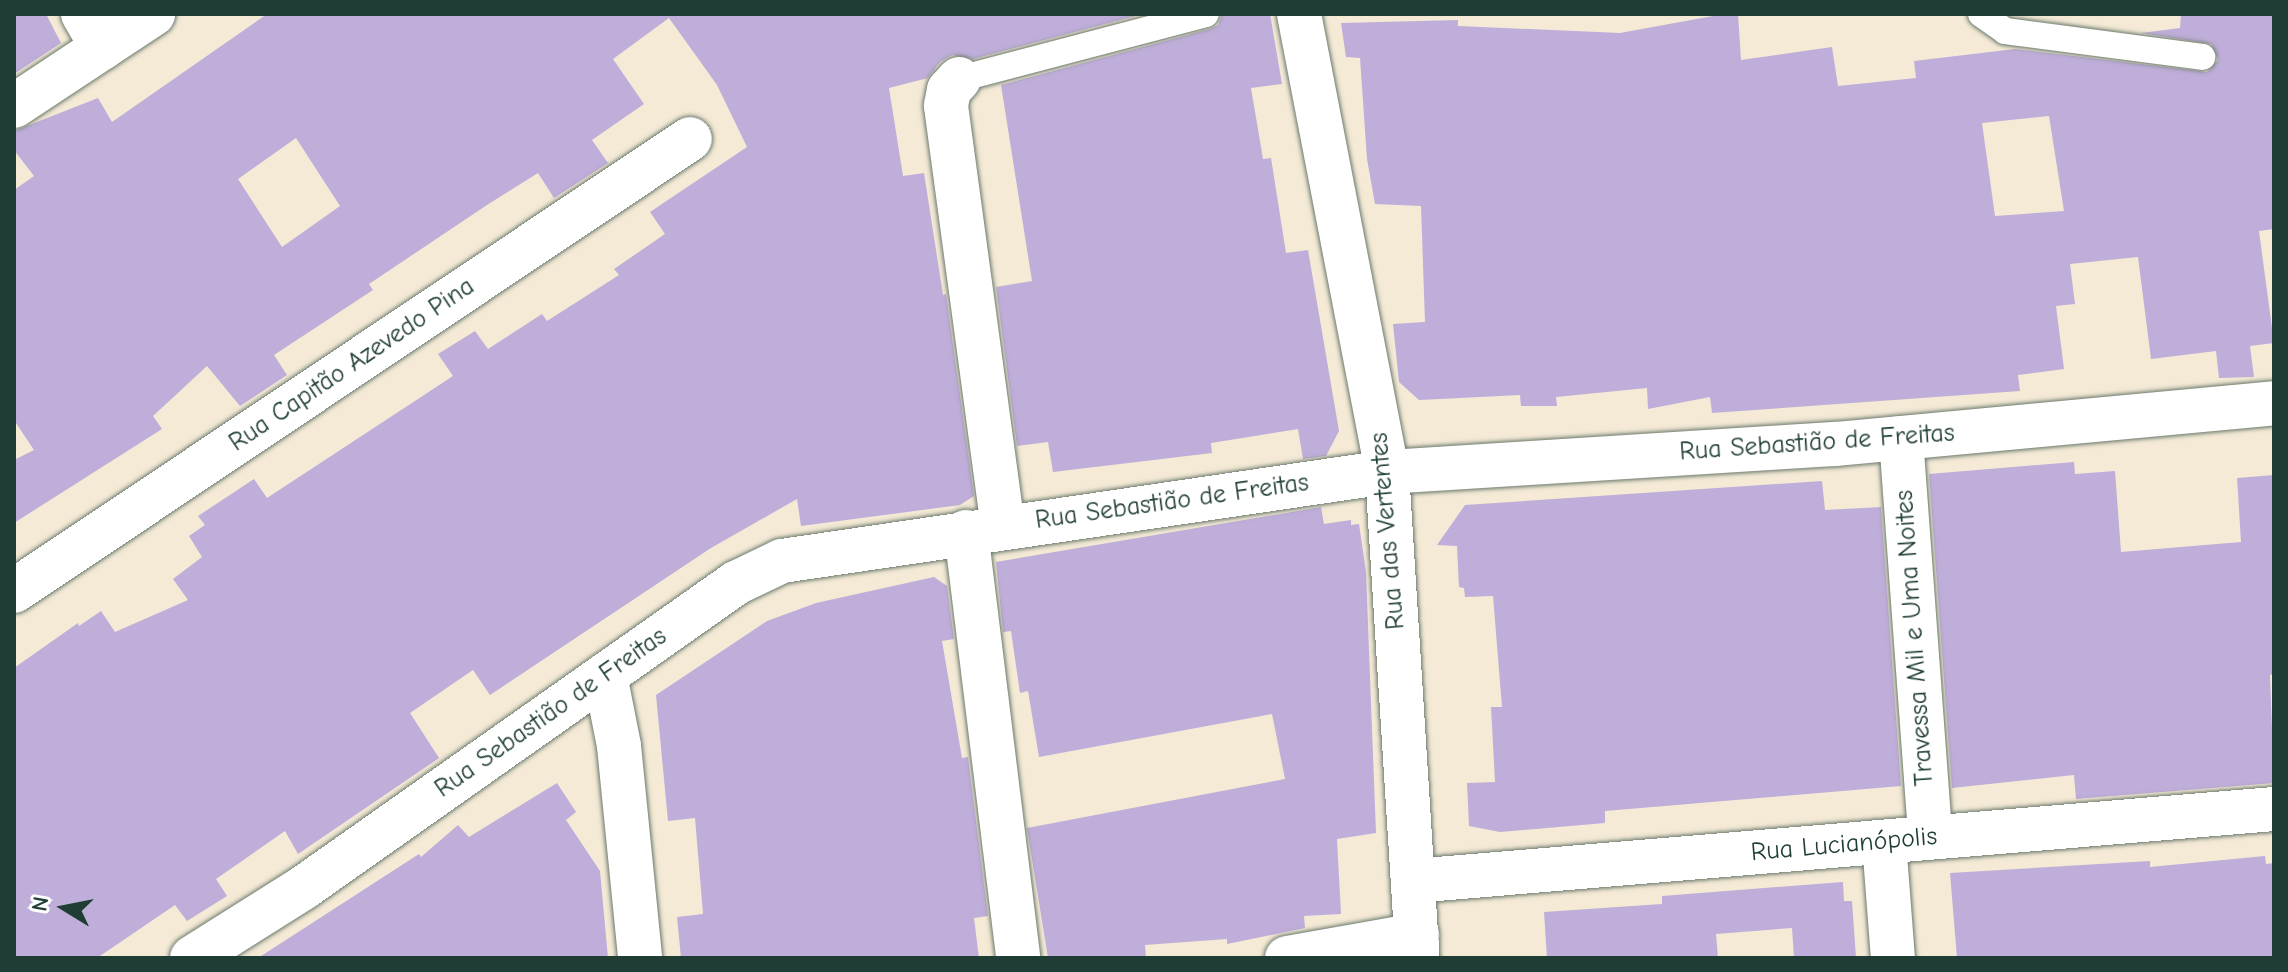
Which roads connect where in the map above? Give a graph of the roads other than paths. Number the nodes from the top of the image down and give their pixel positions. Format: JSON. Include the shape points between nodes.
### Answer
{"nodes":[{"id":1,"x":153,"y":14,"type":"edge"},
{"id":2,"x":1206,"y":14,"type":"edge"},
{"id":3,"x":1299,"y":14,"type":"edge"},
{"id":4,"x":1981,"y":14,"type":"edge"},
{"id":5,"x":93,"y":31,"type":"edge"},
{"id":6,"x":2202,"y":57,"type":"dead end"},
{"id":7,"x":959,"y":79,"type":"joint"},
{"id":8,"x":14,"y":106,"type":"edge"},
{"id":9,"x":690,"y":139,"type":"dead end"},
{"id":10,"x":2274,"y":403,"type":"edge"},
{"id":11,"x":1901,"y":438,"type":"junction"},
{"id":12,"x":1387,"y":472,"type":"junction"},
{"id":13,"x":984,"y":529,"type":"junction"},
{"id":14,"x":14,"y":591,"type":"edge"},
{"id":15,"x":605,"y":675,"type":"junction"},
{"id":16,"x":2274,"y":809,"type":"edge"},
{"id":17,"x":1930,"y":837,"type":"junction"},
{"id":18,"x":1884,"y":842,"type":"junction"},
{"id":19,"x":1413,"y":881,"type":"junction"},
{"id":20,"x":1417,"y":946,"type":"edge"},
{"id":21,"x":192,"y":958,"type":"edge"},
{"id":22,"x":640,"y":958,"type":"edge"},
{"id":23,"x":1018,"y":958,"type":"edge"},
{"id":24,"x":1287,"y":958,"type":"edge"},
{"id":25,"x":1893,"y":958,"type":"edge"}],
"edges":[{"from":1,"to":5,"type":"street"},
{"from":2,"to":7,"type":"lane"},
{"from":3,"to":12,"type":"street","name":"Rua das Vertentes"},
{"from":4,"to":6,"type":"lane","via":[[2005,31]]},
{"from":5,"to":8,"type":"street"},
{"from":7,"to":13,"type":"street","via":[[949,90],[946,106]]},
{"from":9,"to":14,"type":"street","name":"Rua Capitão Azevedo Pina"},
{"from":10,"to":11,"type":"street","name":"Rua Sebastião de Freitas"},
{"from":11,"to":12,"type":"street","name":"Rua Sebastião de Freitas"},
{"from":11,"to":17,"type":"street","name":"Travessa Mil e Uma Noites"},
{"from":12,"to":13,"type":"street","name":"Rua Sebastião de Freitas"},
{"from":12,"to":19,"type":"street","name":"Rua das Vertentes"},
{"from":13,"to":15,"type":"street","name":"Rua Sebastião de Freitas","via":[[782,561],[736,583]]},
{"from":13,"to":23,"type":"street"},
{"from":15,"to":21,"type":"street","name":"Rua Sebastião de Freitas","via":[[303,888]]},
{"from":15,"to":22,"type":"street","via":[[619,746]]},
{"from":16,"to":17,"type":"street","name":"Rua Lucianópolis"},
{"from":17,"to":18,"type":"street","name":"Rua Lucianópolis"},
{"from":18,"to":19,"type":"street","name":"Rua Lucianópolis"},
{"from":18,"to":25,"type":"street"},
{"from":19,"to":20,"type":"street","name":"Rua das Vertentes"},
{"from":20,"to":24,"type":"street"}]}
